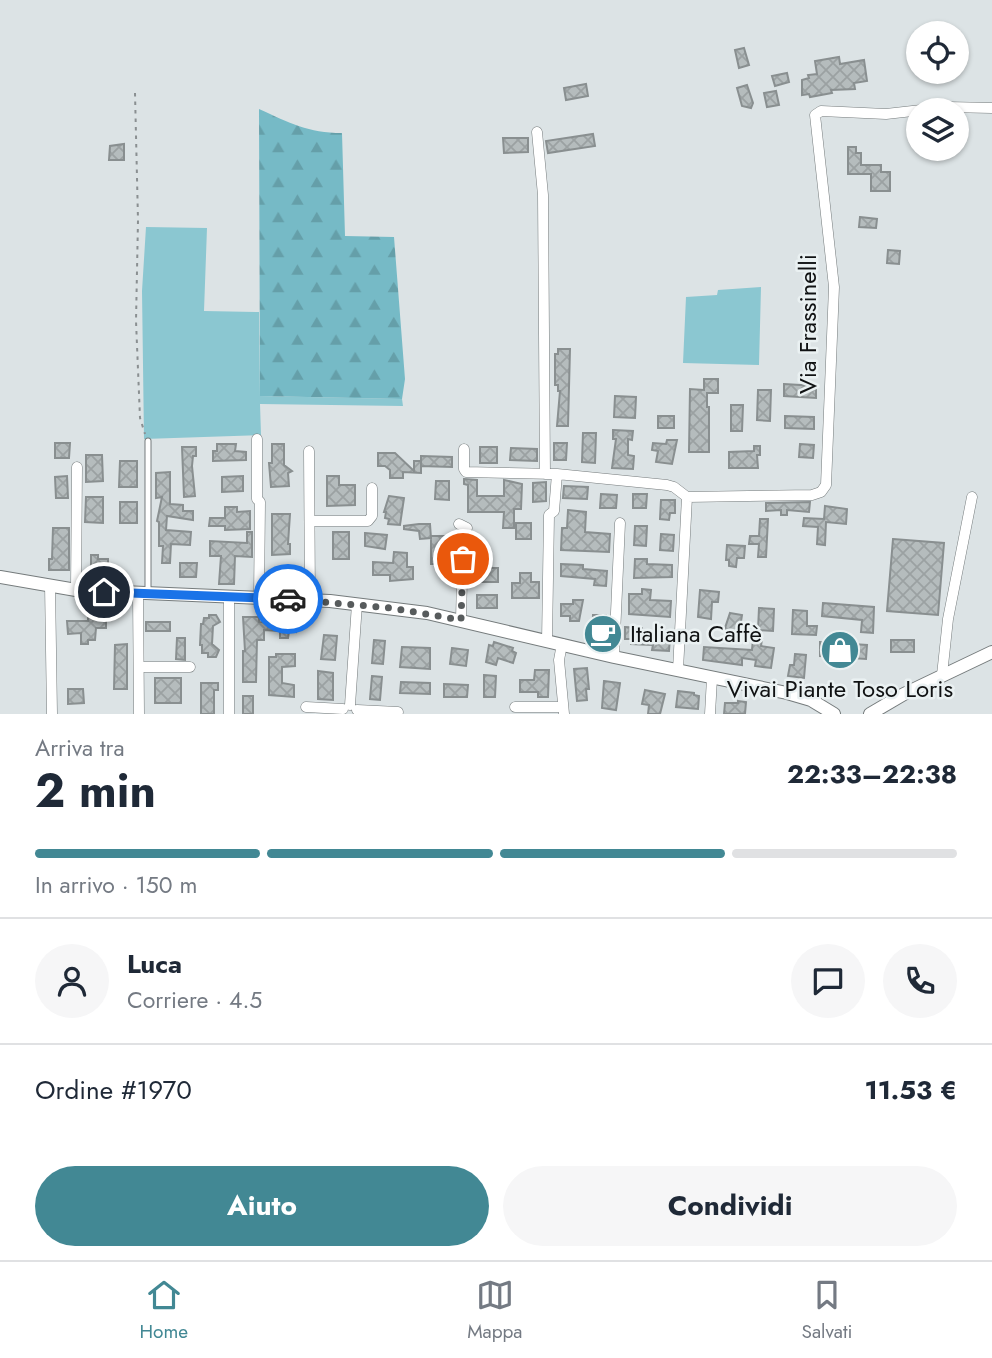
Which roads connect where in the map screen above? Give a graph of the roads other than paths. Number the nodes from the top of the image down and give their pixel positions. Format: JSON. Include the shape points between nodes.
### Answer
{"nodes":[{"id":1,"x":992,"y":108,"type":"edge"},
{"id":2,"x":537,"y":132,"type":"dead end"},
{"id":3,"x":257,"y":439,"type":"dead end"},
{"id":4,"x":148,"y":442,"type":"road end"},
{"id":5,"x":464,"y":449,"type":"dead end"},
{"id":6,"x":309,"y":451,"type":"dead end"},
{"id":7,"x":77,"y":467,"type":"dead end"},
{"id":8,"x":551,"y":474,"type":"junction"},
{"id":9,"x":372,"y":488,"type":"dead end"},
{"id":10,"x":687,"y":497,"type":"junction"},
{"id":11,"x":972,"y":497,"type":"dead end"},
{"id":12,"x":310,"y":521,"type":"junction"},
{"id":13,"x":620,"y":523,"type":"dead end"},
{"id":14,"x":459,"y":524,"type":"dead end"},
{"id":15,"x":0,"y":577,"type":"edge"},
{"id":16,"x":50,"y":586,"type":"junction"},
{"id":17,"x":76,"y":590,"type":"junction"},
{"id":18,"x":143,"y":594,"type":"junction"},
{"id":19,"x":229,"y":597,"type":"junction"},
{"id":20,"x":259,"y":598,"type":"junction"},
{"id":21,"x":310,"y":600,"type":"junction"},
{"id":22,"x":357,"y":604,"type":"junction"},
{"id":23,"x":461,"y":620,"type":"junction"},
{"id":24,"x":547,"y":640,"type":"junction"},
{"id":25,"x":562,"y":644,"type":"junction"},
{"id":26,"x":992,"y":652,"type":"edge"},
{"id":27,"x":614,"y":657,"type":"junction"},
{"id":28,"x":139,"y":667,"type":"junction"},
{"id":29,"x":190,"y":667,"type":"dead end"},
{"id":30,"x":678,"y":670,"type":"junction"},
{"id":31,"x":942,"y":675,"type":"junction"},
{"id":32,"x":712,"y":678,"type":"junction"},
{"id":33,"x":306,"y":707,"type":"dead end"},
{"id":34,"x":514,"y":707,"type":"dead end"},
{"id":35,"x":350,"y":710,"type":"edge"},
{"id":36,"x":564,"y":711,"type":"edge"},
{"id":37,"x":398,"y":712,"type":"dead end"},
{"id":38,"x":52,"y":714,"type":"edge"},
{"id":39,"x":139,"y":714,"type":"edge"},
{"id":40,"x":229,"y":714,"type":"edge"},
{"id":41,"x":710,"y":714,"type":"edge"},
{"id":42,"x":834,"y":714,"type":"edge"},
{"id":43,"x":870,"y":714,"type":"edge"}],
"edges":[{"from":1,"to":10,"type":"street","name":"Via Frassinelli","via":[[886,114],[821,111],[815,115],[834,287],[826,485],[812,495]]},
{"from":2,"to":8,"type":"street"},
{"from":3,"to":20,"type":"street"},
{"from":4,"to":18,"type":"lane"},
{"from":5,"to":8,"type":"street","name":"Via Frassinelli","via":[[466,472]]},
{"from":6,"to":12,"type":"street"},
{"from":7,"to":17,"type":"street"},
{"from":8,"to":10,"type":"street","name":"Via Frassinelli","via":[[667,485]]},
{"from":8,"to":24,"type":"street","via":[[554,511],[549,514]]},
{"from":9,"to":12,"type":"street","via":[[368,521]]},
{"from":10,"to":30,"type":"street"},
{"from":11,"to":31,"type":"street"},
{"from":12,"to":21,"type":"street"},
{"from":13,"to":27,"type":"street"},
{"from":14,"to":23,"type":"street","via":[[467,528],[463,535]]},
{"from":15,"to":16,"type":"street"},
{"from":16,"to":17,"type":"street"},
{"from":16,"to":38,"type":"street"},
{"from":17,"to":18,"type":"street"},
{"from":18,"to":19,"type":"street"},
{"from":18,"to":28,"type":"street"},
{"from":19,"to":20,"type":"street"},
{"from":19,"to":40,"type":"street"},
{"from":20,"to":21,"type":"street"},
{"from":21,"to":22,"type":"street"},
{"from":22,"to":23,"type":"street"},
{"from":22,"to":35,"type":"street"},
{"from":23,"to":24,"type":"street"},
{"from":24,"to":25,"type":"street"},
{"from":25,"to":27,"type":"street"},
{"from":25,"to":36,"type":"street"},
{"from":26,"to":31,"type":"street"},
{"from":27,"to":30,"type":"street"},
{"from":28,"to":29,"type":"street"},
{"from":28,"to":39,"type":"street"},
{"from":30,"to":32,"type":"street"},
{"from":31,"to":43,"type":"street"},
{"from":32,"to":41,"type":"street"},
{"from":32,"to":42,"type":"street","via":[[811,700]]},
{"from":33,"to":35,"type":"street"},
{"from":34,"to":36,"type":"street"},
{"from":35,"to":37,"type":"street"}]}
